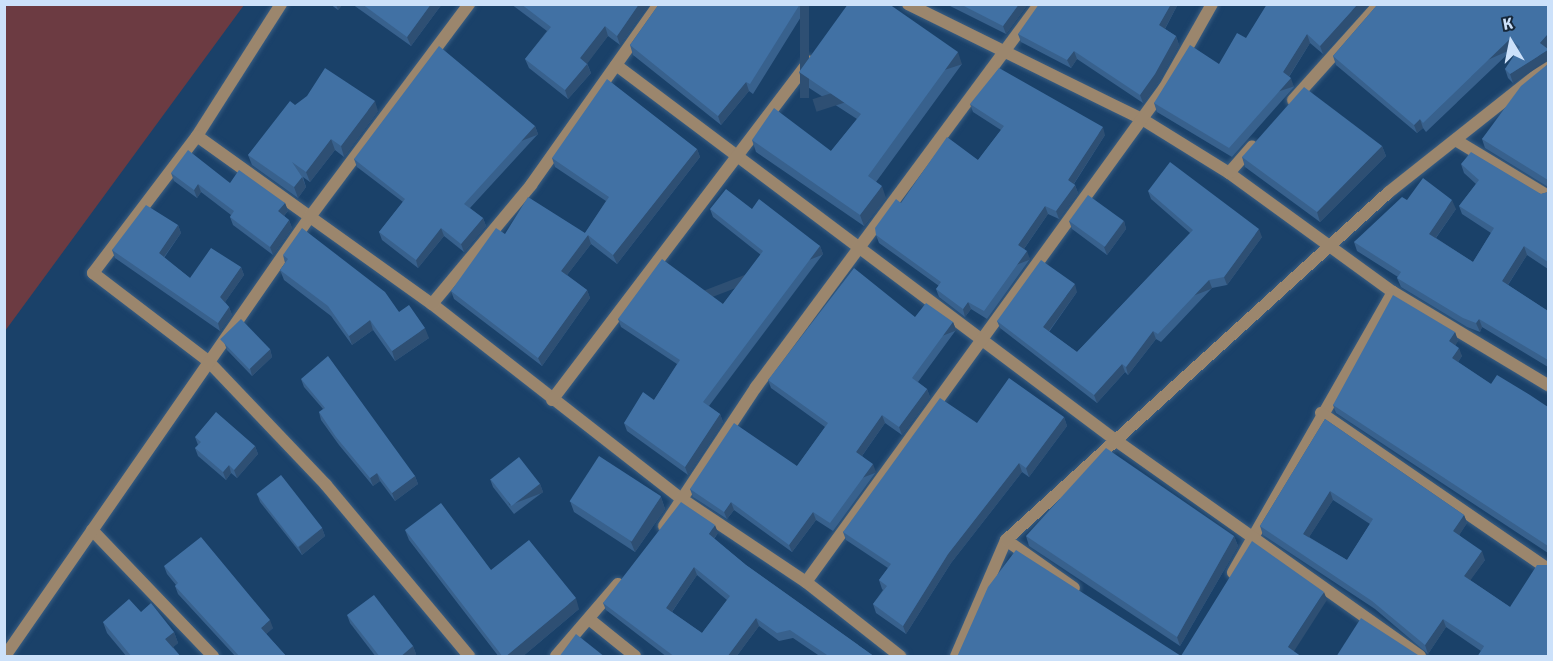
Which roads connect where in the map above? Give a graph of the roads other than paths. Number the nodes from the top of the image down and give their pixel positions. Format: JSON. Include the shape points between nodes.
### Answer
{"nodes":[{"id":1,"x":281,"y":4,"type":"edge"},
{"id":2,"x":469,"y":4,"type":"edge"},
{"id":3,"x":659,"y":4,"type":"edge"},
{"id":4,"x":908,"y":4,"type":"edge"},
{"id":5,"x":1039,"y":4,"type":"edge"},
{"id":6,"x":1212,"y":4,"type":"edge"},
{"id":7,"x":1379,"y":4,"type":"edge"},
{"id":8,"x":1002,"y":51,"type":"junction"},
{"id":9,"x":816,"y":52,"type":"edge"},
{"id":10,"x":616,"y":65,"type":"junction"},
{"id":11,"x":1548,"y":66,"type":"edge"},
{"id":12,"x":1284,"y":110,"type":"edge"},
{"id":13,"x":1142,"y":119,"type":"junction"},
{"id":14,"x":198,"y":136,"type":"junction"},
{"id":15,"x":1261,"y":137,"type":"edge"},
{"id":16,"x":1457,"y":141,"type":"junction"},
{"id":17,"x":736,"y":155,"type":"junction"},
{"id":18,"x":1229,"y":173,"type":"junction"},
{"id":19,"x":1548,"y":196,"type":"edge"},
{"id":20,"x":309,"y":218,"type":"junction"},
{"id":21,"x":858,"y":246,"type":"junction"},
{"id":22,"x":1327,"y":249,"type":"junction"},
{"id":23,"x":1393,"y":292,"type":"junction"},
{"id":24,"x":432,"y":304,"type":"junction"},
{"id":25,"x":981,"y":337,"type":"junction"},
{"id":26,"x":208,"y":361,"type":"junction"},
{"id":27,"x":1548,"y":385,"type":"edge"},
{"id":28,"x":552,"y":400,"type":"junction"},
{"id":29,"x":1321,"y":413,"type":"junction"},
{"id":30,"x":1118,"y":442,"type":"junction"},
{"id":31,"x":682,"y":499,"type":"junction"},
{"id":32,"x":92,"y":530,"type":"junction"},
{"id":33,"x":658,"y":536,"type":"edge"},
{"id":34,"x":1252,"y":538,"type":"junction"},
{"id":35,"x":1006,"y":540,"type":"junction"},
{"id":36,"x":1548,"y":569,"type":"edge"},
{"id":37,"x":631,"y":570,"type":"edge"},
{"id":38,"x":806,"y":582,"type":"junction"},
{"id":39,"x":1224,"y":590,"type":"edge"},
{"id":40,"x":1091,"y":600,"type":"edge"},
{"id":41,"x":589,"y":619,"type":"junction"},
{"id":42,"x":5,"y":657,"type":"edge"},
{"id":43,"x":213,"y":657,"type":"edge"},
{"id":44,"x":469,"y":657,"type":"edge"},
{"id":45,"x":556,"y":657,"type":"edge"},
{"id":46,"x":635,"y":657,"type":"edge"},
{"id":47,"x":900,"y":657,"type":"edge"},
{"id":48,"x":956,"y":657,"type":"edge"},
{"id":49,"x":1420,"y":657,"type":"edge"}],
"edges":[{"from":1,"to":14,"type":"street"},
{"from":2,"to":20,"type":"street"},
{"from":3,"to":10,"type":"street"},
{"from":4,"to":8,"type":"street"},
{"from":5,"to":8,"type":"street"},
{"from":6,"to":13,"type":"street"},
{"from":7,"to":12,"type":"street"},
{"from":8,"to":13,"type":"street"},
{"from":8,"to":21,"type":"street"},
{"from":9,"to":17,"type":"street"},
{"from":10,"to":17,"type":"street"},
{"from":10,"to":24,"type":"street","via":[[531,185]]},
{"from":11,"to":16,"type":"street"},
{"from":13,"to":18,"type":"street"},
{"from":13,"to":25,"type":"street"},
{"from":14,"to":20,"type":"street"},
{"from":14,"to":26,"type":"street","via":[[93,273]]},
{"from":15,"to":18,"type":"street"},
{"from":16,"to":19,"type":"street"},
{"from":16,"to":22,"type":"street","via":[[1389,192]]},
{"from":17,"to":21,"type":"street"},
{"from":17,"to":28,"type":"street"},
{"from":18,"to":22,"type":"street"},
{"from":20,"to":24,"type":"street"},
{"from":20,"to":26,"type":"street"},
{"from":21,"to":25,"type":"street"},
{"from":21,"to":31,"type":"street"},
{"from":22,"to":23,"type":"street"},
{"from":22,"to":30,"type":"street"},
{"from":23,"to":27,"type":"street"},
{"from":23,"to":29,"type":"street"},
{"from":24,"to":28,"type":"street"},
{"from":25,"to":30,"type":"street"},
{"from":25,"to":38,"type":"street"},
{"from":26,"to":32,"type":"street"},
{"from":26,"to":44,"type":"street","via":[[326,485]]},
{"from":28,"to":31,"type":"street"},
{"from":29,"to":34,"type":"street"},
{"from":29,"to":36,"type":"street"},
{"from":30,"to":34,"type":"street"},
{"from":30,"to":35,"type":"street"},
{"from":31,"to":33,"type":"street"},
{"from":31,"to":38,"type":"street"},
{"from":32,"to":42,"type":"street"},
{"from":32,"to":43,"type":"street"},
{"from":34,"to":39,"type":"street"},
{"from":34,"to":49,"type":"street"},
{"from":35,"to":40,"type":"street"},
{"from":35,"to":48,"type":"street"},
{"from":37,"to":41,"type":"street"},
{"from":38,"to":47,"type":"street"},
{"from":41,"to":45,"type":"street"},
{"from":41,"to":46,"type":"street"}]}
